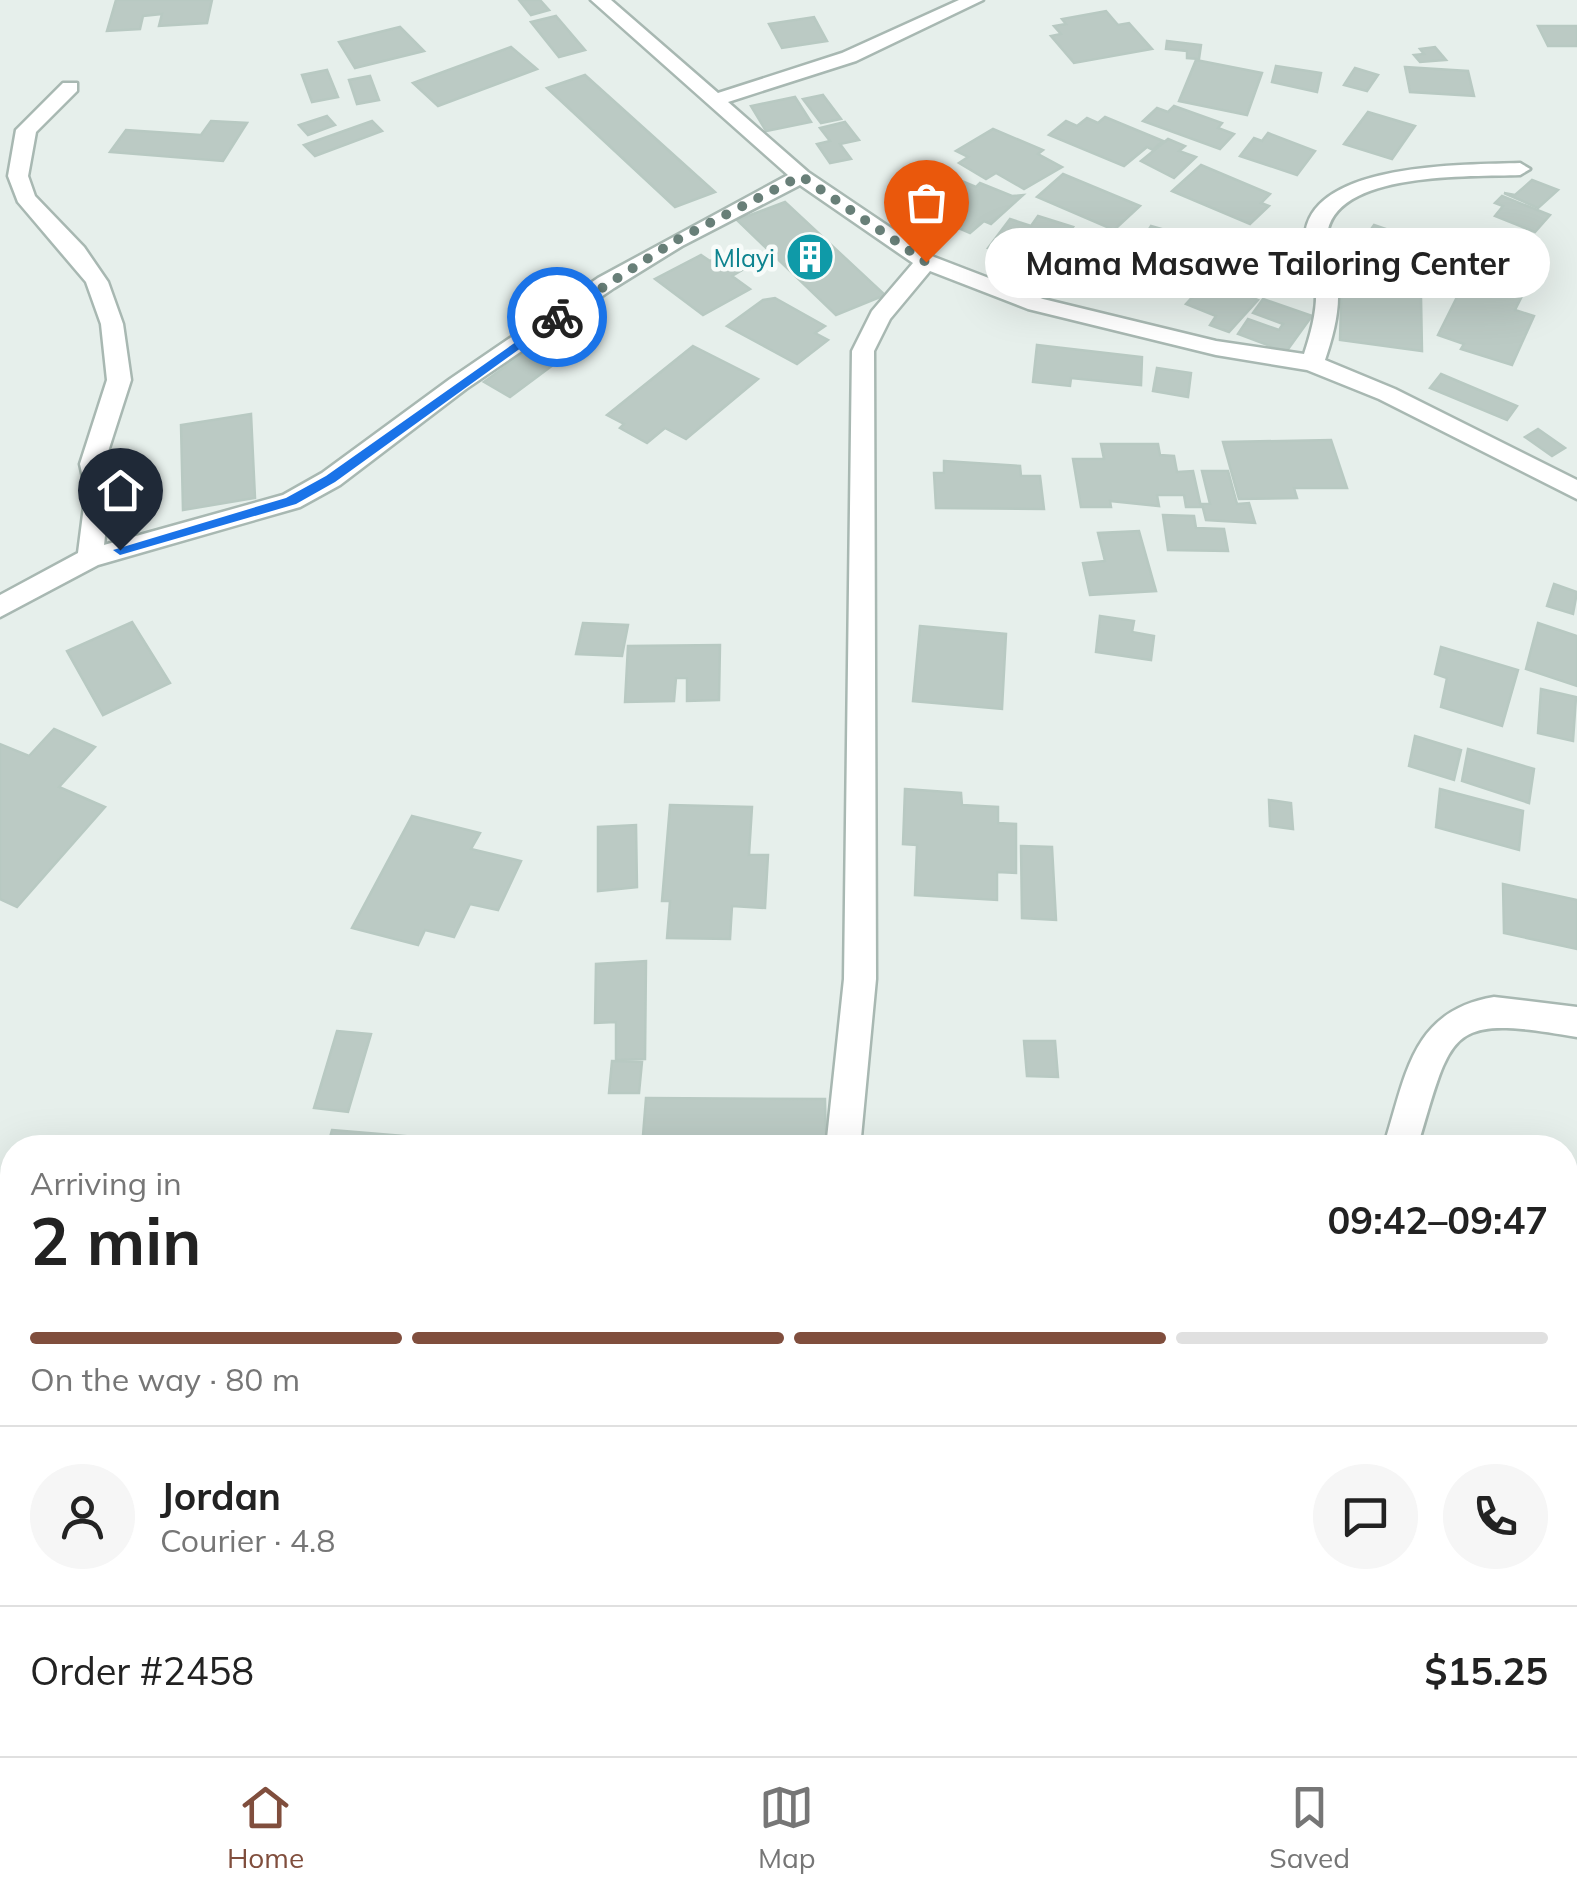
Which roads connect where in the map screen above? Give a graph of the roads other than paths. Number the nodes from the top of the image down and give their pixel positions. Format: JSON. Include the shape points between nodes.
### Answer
{"nodes":[{"id":1,"x":600,"y":0,"type":"edge"},
{"id":2,"x":974,"y":0,"type":"edge"},
{"id":3,"x":70,"y":87,"type":"dead end"},
{"id":4,"x":712,"y":100,"type":"junction"},
{"id":5,"x":1520,"y":169,"type":"dead end"},
{"id":6,"x":801,"y":176,"type":"junction"},
{"id":7,"x":926,"y":262,"type":"junction"},
{"id":8,"x":1312,"y":363,"type":"junction"},
{"id":9,"x":1577,"y":490,"type":"edge"},
{"id":10,"x":90,"y":558,"type":"junction"},
{"id":11,"x":0,"y":607,"type":"edge"},
{"id":12,"x":1577,"y":1022,"type":"edge"},
{"id":13,"x":844,"y":1135,"type":"edge"},
{"id":14,"x":1404,"y":1135,"type":"edge"}],
"edges":[{"from":1,"to":4,"type":"street"},
{"from":2,"to":4,"type":"street","via":[[849,57]]},
{"from":3,"to":10,"type":"street","via":[[26,130],[18,176],[25,198],[96,282],[112,324],[119,380],[92,464],[98,492]]},
{"from":4,"to":6,"type":"street"},
{"from":5,"to":8,"type":"street","via":[[1374,180],[1334,197],[1315,236],[1326,284],[1324,332]]},
{"from":6,"to":7,"type":"street"},
{"from":6,"to":10,"type":"street","via":[[606,283],[291,501]]},
{"from":7,"to":8,"type":"street","via":[[1036,304],[1216,348]]},
{"from":7,"to":13,"type":"street","via":[[880,316],[863,351],[860,979]]},
{"from":8,"to":9,"type":"street"},
{"from":10,"to":11,"type":"street"},
{"from":12,"to":14,"type":"street","via":[[1501,1009],[1452,1023],[1435,1041]]}]}
